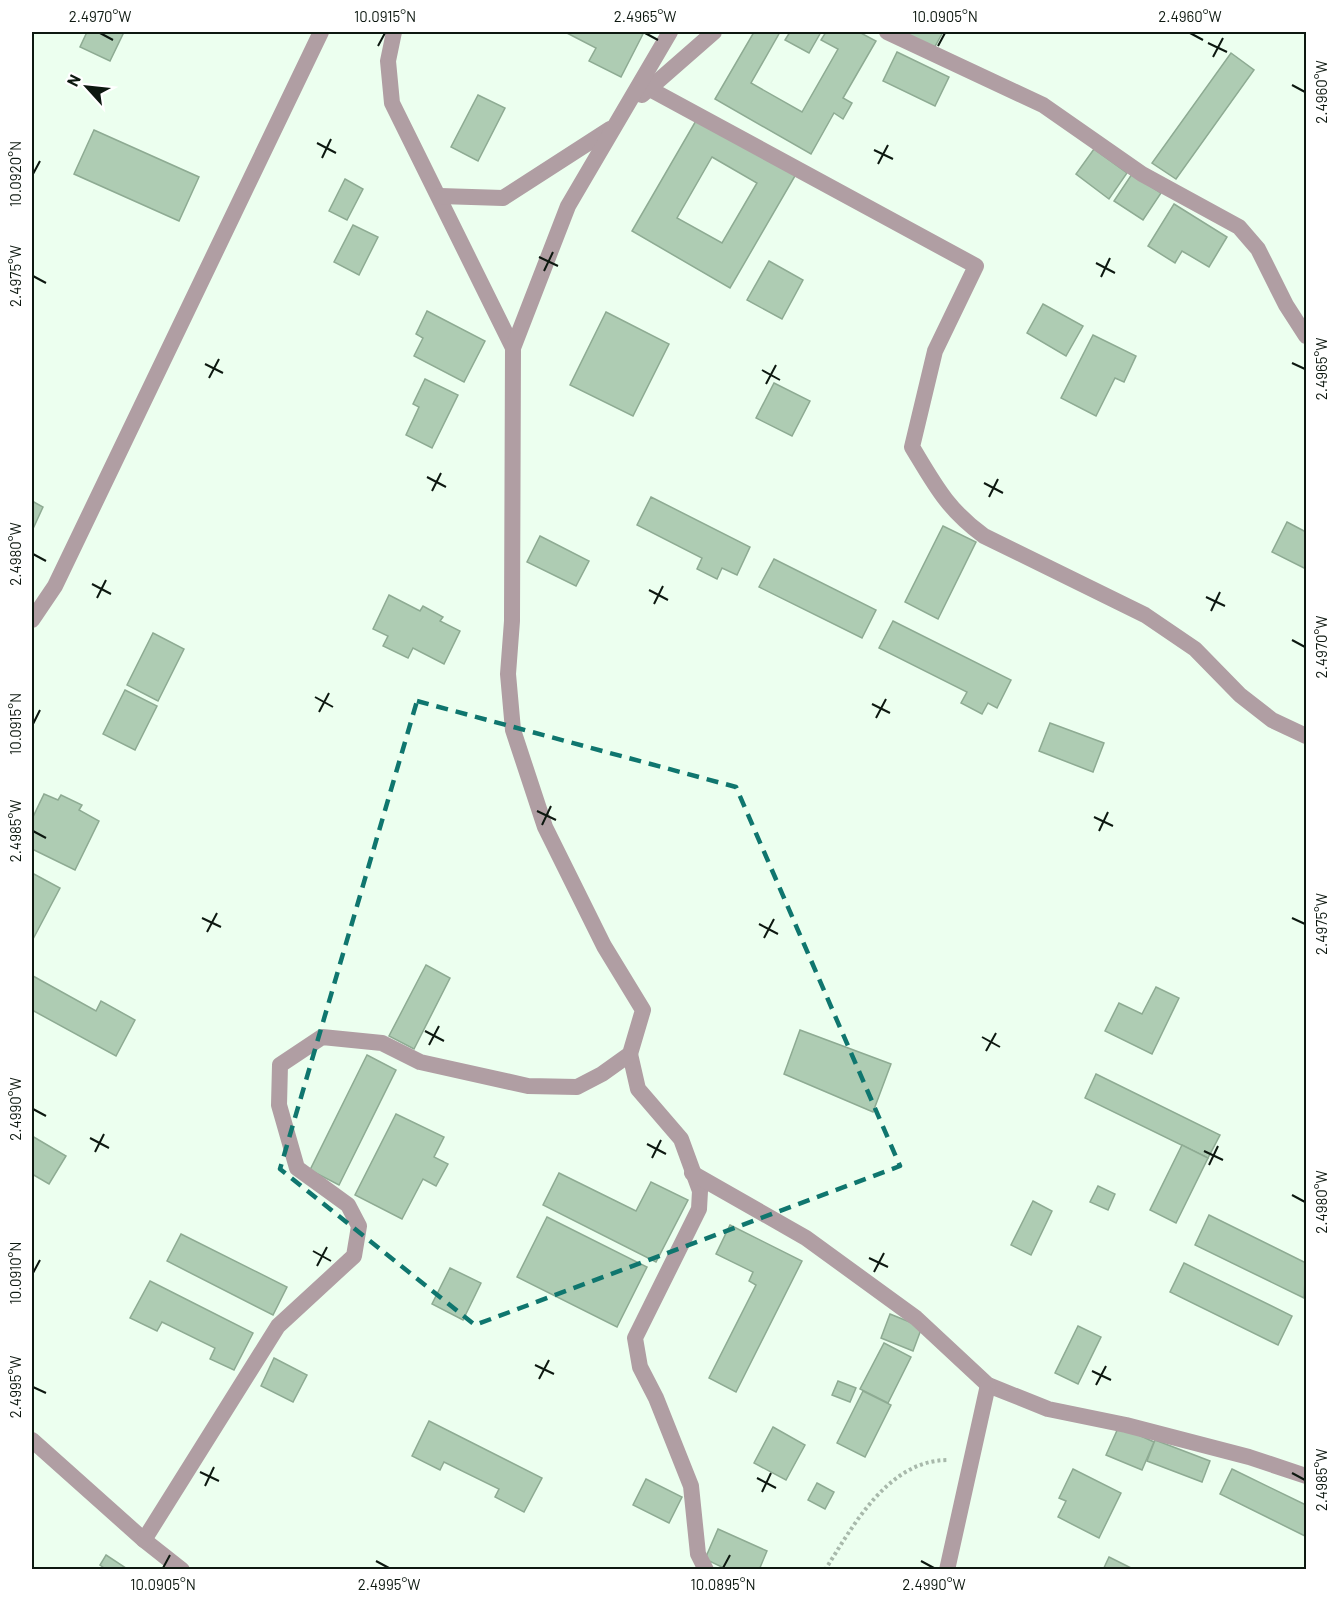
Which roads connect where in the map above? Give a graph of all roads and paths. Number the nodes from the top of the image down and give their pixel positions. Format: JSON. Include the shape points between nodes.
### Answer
{"nodes":[{"id":1,"x":321,"y":32,"type":"edge"},
{"id":2,"x":394,"y":32,"type":"edge"},
{"id":3,"x":670,"y":32,"type":"edge"},
{"id":4,"x":714,"y":32,"type":"edge"},
{"id":5,"x":887,"y":32,"type":"edge"},
{"id":6,"x":648,"y":88,"type":"junction"},
{"id":7,"x":614,"y":126,"type":"junction"},
{"id":8,"x":440,"y":196,"type":"junction"},
{"id":9,"x":1306,"y":336,"type":"edge"},
{"id":10,"x":513,"y":348,"type":"junction"},
{"id":11,"x":32,"y":620,"type":"edge"},
{"id":12,"x":1306,"y":736,"type":"edge"},
{"id":13,"x":630,"y":1054,"type":"junction"},
{"id":14,"x":693,"y":1173,"type":"junction"},
{"id":15,"x":988,"y":1385,"type":"junction"},
{"id":16,"x":32,"y":1440,"type":"edge"},
{"id":17,"x":970,"y":1461,"type":"junction"},
{"id":18,"x":1306,"y":1476,"type":"edge"},
{"id":19,"x":144,"y":1540,"type":"junction"},
{"id":20,"x":182,"y":1569,"type":"edge"},
{"id":21,"x":706,"y":1569,"type":"edge"},
{"id":22,"x":825,"y":1569,"type":"edge"},
{"id":23,"x":947,"y":1569,"type":"edge"}],
"edges":[{"from":1,"to":11,"type":"street","via":[[55,586]]},
{"from":2,"to":8,"type":"street","via":[[388,61],[392,103]]},
{"from":3,"to":7,"type":"street"},
{"from":4,"to":6,"type":"street"},
{"from":5,"to":9,"type":"street","via":[[1043,105],[1142,174],[1239,227],[1258,249]]},
{"from":6,"to":7,"type":"street"},
{"from":6,"to":12,"type":"street","via":[[976,266],[935,351],[912,447],[946,503],[984,536],[1145,615],[1195,649],[1240,695],[1272,720]]},
{"from":7,"to":8,"type":"street","via":[[503,198]]},
{"from":7,"to":10,"type":"street","via":[[568,206]]},
{"from":8,"to":10,"type":"street"},
{"from":10,"to":13,"type":"street","via":[[512,621],[508,674],[513,730],[545,827],[604,946],[643,1010]]},
{"from":13,"to":14,"type":"street","via":[[638,1089],[681,1139]]},
{"from":13,"to":19,"type":"street","via":[[577,1087],[528,1086],[420,1062],[382,1043],[322,1037],[280,1065],[279,1105],[297,1168],[348,1205],[359,1226],[354,1256],[278,1326]]},
{"from":14,"to":15,"type":"street","via":[[806,1238],[916,1318]]},
{"from":14,"to":21,"type":"street","via":[[700,1191],[699,1209],[636,1338],[640,1367],[691,1486],[698,1554]]},
{"from":15,"to":17,"type":"street"},
{"from":15,"to":18,"type":"street","via":[[1048,1408],[1238,1454]]},
{"from":16,"to":19,"type":"street"},
{"from":17,"to":22,"type":"path","via":[[936,1460],[890,1481],[860,1516]]},
{"from":17,"to":23,"type":"street"},
{"from":19,"to":20,"type":"street"}]}
